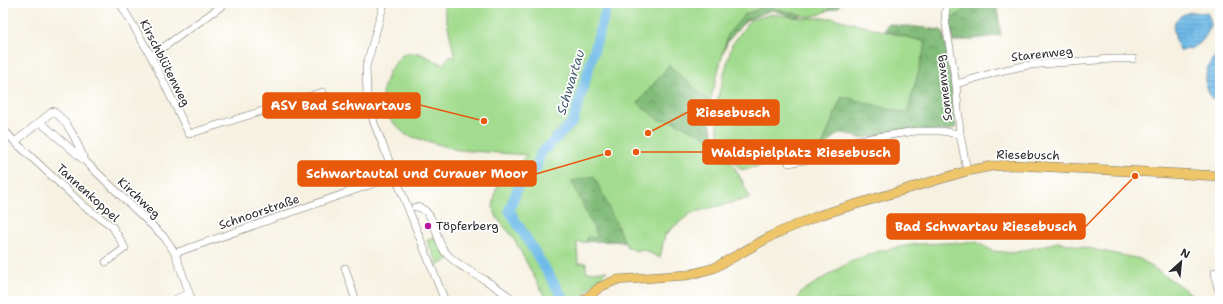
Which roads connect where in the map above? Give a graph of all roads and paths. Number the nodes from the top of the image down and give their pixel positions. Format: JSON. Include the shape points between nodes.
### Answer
{"nodes":[{"id":1,"x":120,"y":3,"type":"edge"},
{"id":2,"x":226,"y":3,"type":"edge"},
{"id":3,"x":384,"y":3,"type":"edge"},
{"id":4,"x":947,"y":3,"type":"edge"},
{"id":5,"x":151,"y":56,"type":"junction"},
{"id":6,"x":1133,"y":59,"type":"dead end"},
{"id":7,"x":956,"y":84,"type":"junction"},
{"id":8,"x":323,"y":92,"type":"dead end"},
{"id":9,"x":40,"y":122,"type":"junction"},
{"id":10,"x":3,"y":129,"type":"edge"},
{"id":11,"x":960,"y":134,"type":"junction"},
{"id":12,"x":15,"y":142,"type":"junction"},
{"id":13,"x":85,"y":161,"type":"junction"},
{"id":14,"x":789,"y":163,"type":"dead end"},
{"id":15,"x":968,"y":171,"type":"junction"},
{"id":16,"x":395,"y":176,"type":"junction"},
{"id":17,"x":1220,"y":176,"type":"edge"},
{"id":18,"x":414,"y":206,"type":"dead end"},
{"id":19,"x":175,"y":253,"type":"junction"},
{"id":20,"x":106,"y":262,"type":"dead end"},
{"id":21,"x":345,"y":268,"type":"dead end"},
{"id":22,"x":1215,"y":272,"type":"dead end"},
{"id":23,"x":189,"y":293,"type":"junction"},
{"id":24,"x":1220,"y":293,"type":"edge"},
{"id":25,"x":172,"y":301,"type":"edge"},
{"id":26,"x":192,"y":301,"type":"edge"},
{"id":27,"x":356,"y":301,"type":"edge"},
{"id":28,"x":445,"y":301,"type":"edge"},
{"id":29,"x":516,"y":301,"type":"edge"},
{"id":30,"x":583,"y":301,"type":"edge"}],
"edges":[{"from":1,"to":5,"type":"street","name":"Kirschblütenweg"},
{"from":2,"to":5,"type":"street"},
{"from":3,"to":16,"type":"street","via":[[366,67],[366,82],[374,123]]},
{"from":4,"to":7,"type":"street","name":"Sonnenweg","via":[[945,16]]},
{"from":5,"to":8,"type":"street","name":"Kirschblütenweg","via":[[189,134]]},
{"from":6,"to":7,"type":"street","name":"Starenweg","via":[[1028,65]]},
{"from":7,"to":11,"type":"street","name":"Sonnenweg"},
{"from":9,"to":12,"type":"street","name":"Kirchweg"},
{"from":9,"to":13,"type":"street","name":"Kirchweg"},
{"from":9,"to":13,"type":"street","name":"Kirchweg","via":[[53,111],[61,117],[77,142]]},
{"from":10,"to":12,"type":"street"},
{"from":11,"to":14,"type":"street","via":[[916,131],[858,140],[839,146],[823,156]]},
{"from":11,"to":15,"type":"street","name":"Sonnenweg"},
{"from":12,"to":20,"type":"street","name":"Tannenkoppel","via":[[84,206],[112,226],[125,248]]},
{"from":13,"to":19,"type":"street","name":"Kirchweg","via":[[165,238]]},
{"from":15,"to":17,"type":"main road","name":"Riesebusch","via":[[1015,165]]},
{"from":15,"to":30,"type":"main road","name":"Riesebusch","via":[[820,215],[775,234],[714,268],[688,275],[616,280],[600,287]]},
{"from":16,"to":19,"type":"street","name":"Schnoorstraße"},
{"from":16,"to":28,"type":"street"},
{"from":18,"to":29,"type":"street","via":[[427,211],[443,250],[451,259]]},
{"from":19,"to":23,"type":"street","name":"Kirchweg"},
{"from":21,"to":27,"type":"street"},
{"from":22,"to":24,"type":"street"},
{"from":23,"to":25,"type":"street"},
{"from":23,"to":26,"type":"street","name":"Kirchweg"}]}
